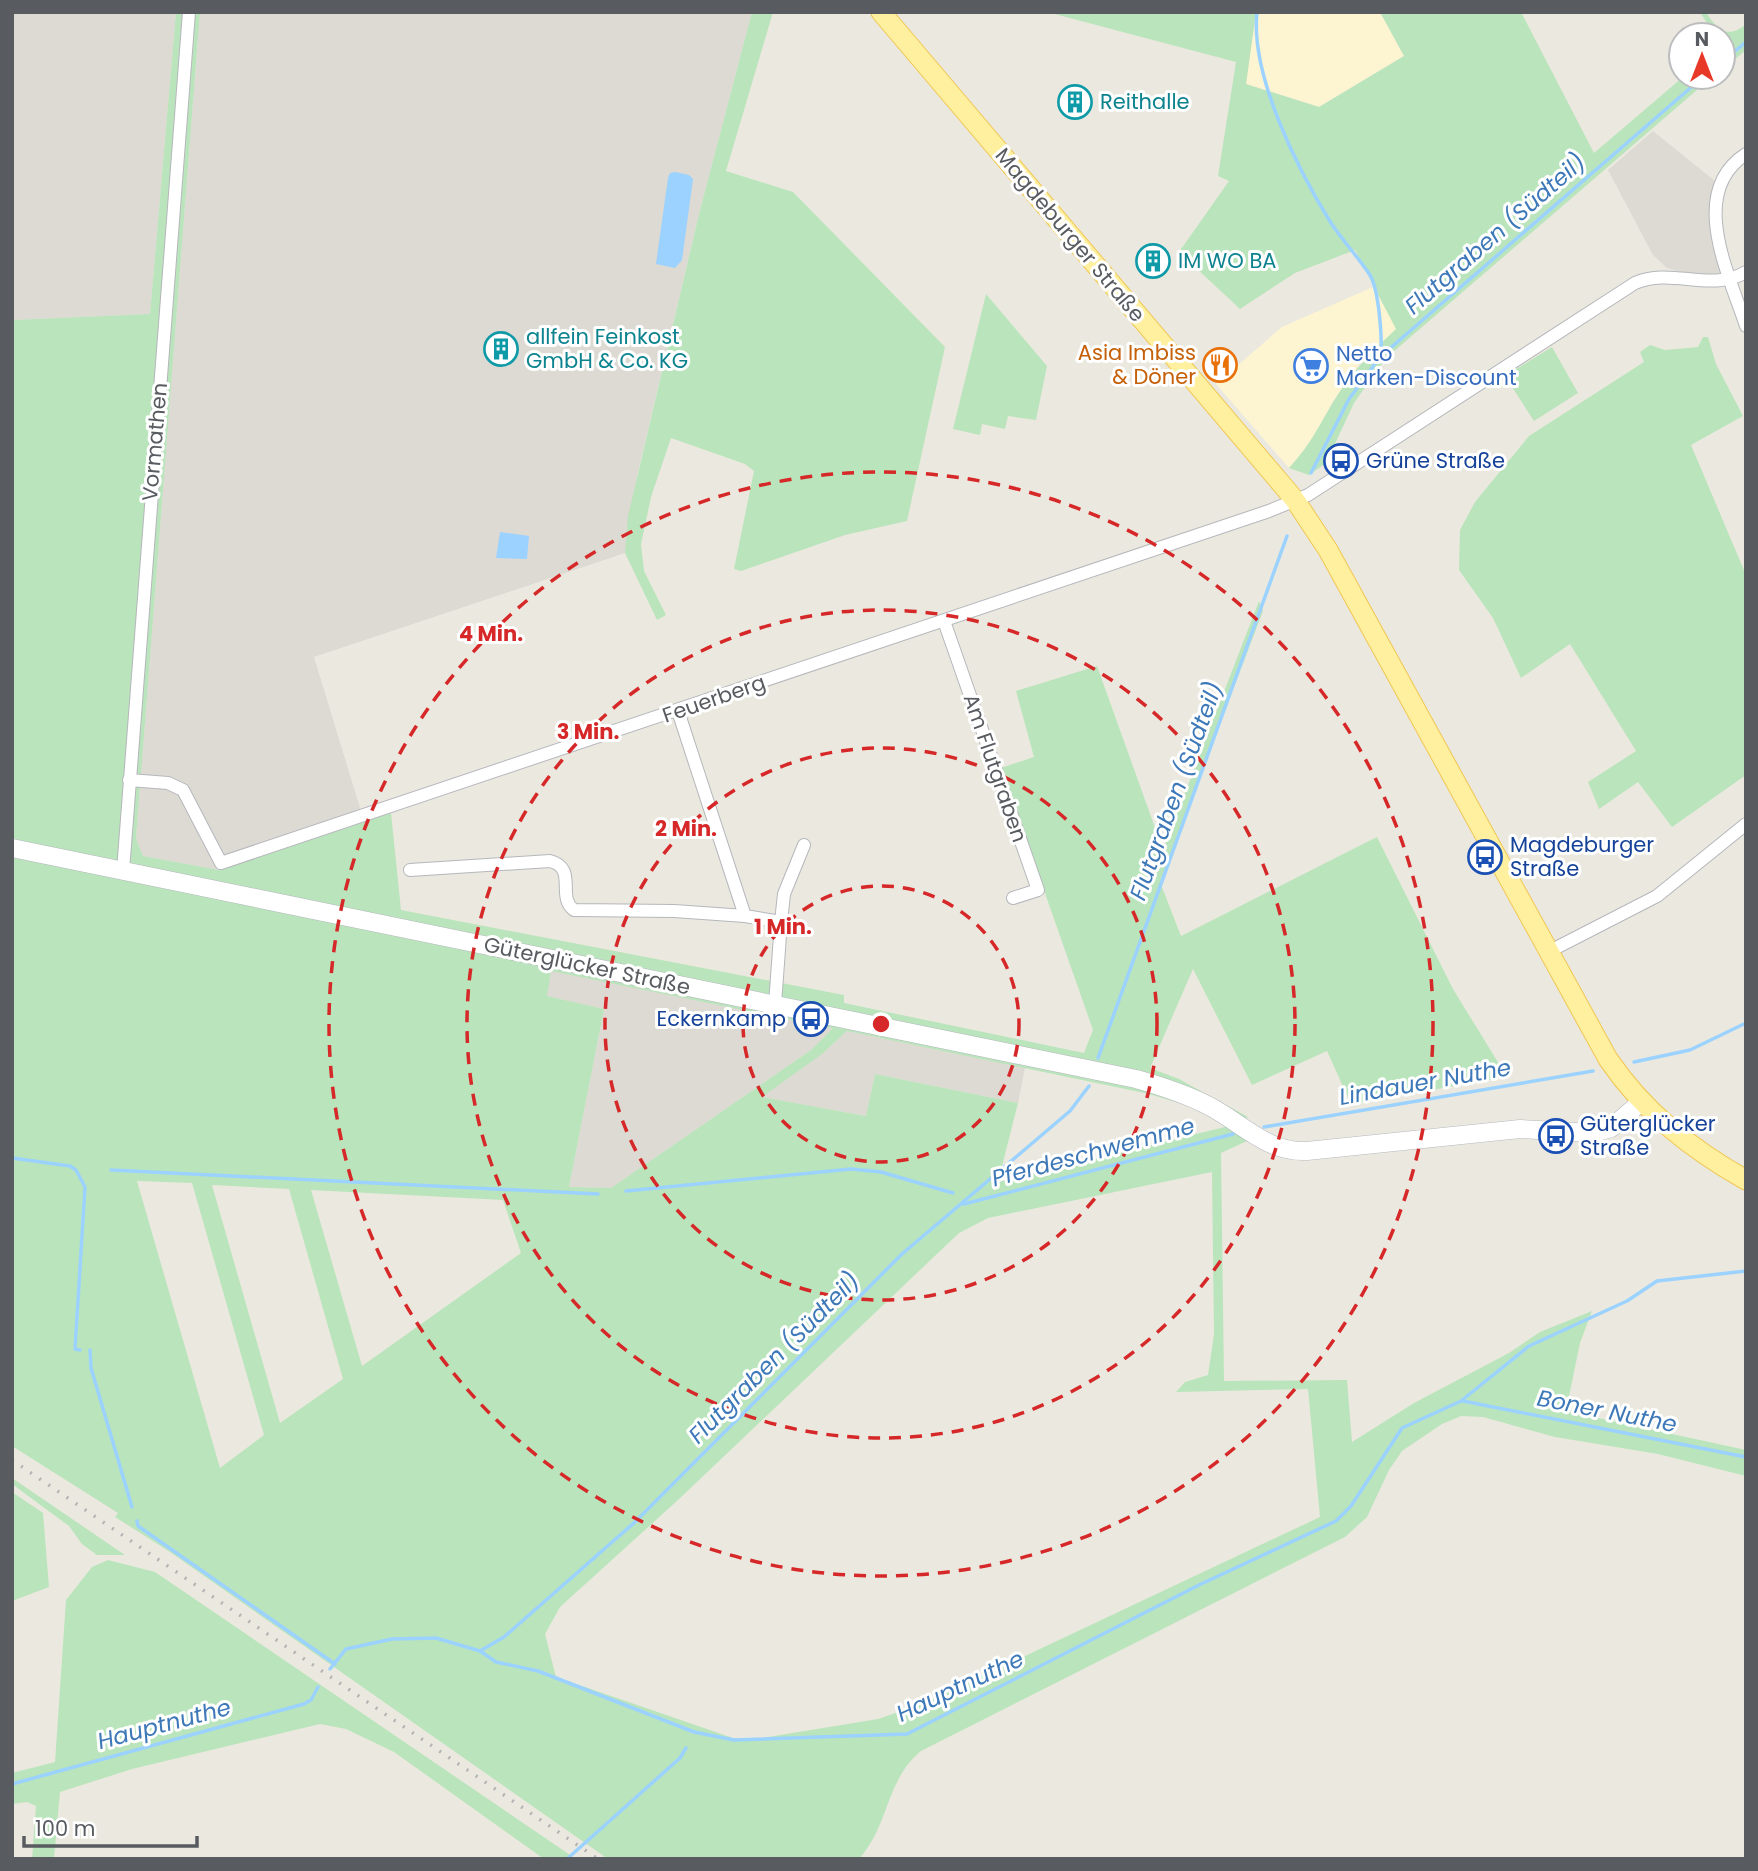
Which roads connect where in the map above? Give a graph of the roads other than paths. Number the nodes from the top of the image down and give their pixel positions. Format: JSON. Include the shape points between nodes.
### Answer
{"nodes":[{"id":1,"x":189,"y":12,"type":"edge"},
{"id":2,"x":881,"y":12,"type":"edge"},
{"id":3,"x":1746,"y":154,"type":"edge"},
{"id":4,"x":1746,"y":272,"type":"edge"},
{"id":5,"x":1730,"y":279,"type":"junction"},
{"id":6,"x":1746,"y":326,"type":"edge"},
{"id":7,"x":1295,"y":500,"type":"junction"},
{"id":8,"x":944,"y":621,"type":"junction"},
{"id":9,"x":678,"y":711,"type":"junction"},
{"id":10,"x":130,"y":780,"type":"junction"},
{"id":11,"x":1746,"y":824,"type":"edge"},
{"id":12,"x":804,"y":845,"type":"dead end"},
{"id":13,"x":12,"y":848,"type":"edge"},
{"id":14,"x":410,"y":870,"type":"dead end"},
{"id":15,"x":123,"y":871,"type":"junction"},
{"id":16,"x":1013,"y":898,"type":"dead end"},
{"id":17,"x":745,"y":916,"type":"junction"},
{"id":18,"x":782,"y":922,"type":"junction"},
{"id":19,"x":1548,"y":952,"type":"junction"},
{"id":20,"x":775,"y":1004,"type":"junction"},
{"id":21,"x":1641,"y":1102,"type":"junction"},
{"id":22,"x":1746,"y":1180,"type":"edge"}],
"edges":[{"from":1,"to":10,"type":"street","name":"Vormathen"},
{"from":2,"to":7,"type":"main road","name":"Magdeburger Straße"},
{"from":3,"to":5,"type":"street","via":[[1727,169],[1715,201]]},
{"from":4,"to":5,"type":"street"},
{"from":5,"to":6,"type":"street"},
{"from":5,"to":7,"type":"street","via":[[1702,282],[1656,276],[1635,283]]},
{"from":7,"to":8,"type":"street","name":"Feuerberg"},
{"from":7,"to":19,"type":"main road","name":"Magdeburger Straße","via":[[1328,550]]},
{"from":8,"to":9,"type":"street","name":"Feuerberg"},
{"from":8,"to":16,"type":"street","name":"Am Flutgraben","via":[[1038,890]]},
{"from":9,"to":10,"type":"street","name":"Feuerberg","via":[[221,863],[183,790],[168,783]]},
{"from":9,"to":17,"type":"street"},
{"from":10,"to":15,"type":"street","name":"Vormathen"},
{"from":11,"to":19,"type":"street","via":[[1657,895]]},
{"from":12,"to":18,"type":"street","via":[[784,894]]},
{"from":13,"to":15,"type":"street","name":"Güterglücker Straße"},
{"from":14,"to":17,"type":"street","via":[[550,861],[565,873],[567,901],[574,910]]},
{"from":15,"to":20,"type":"street","name":"Güterglücker Straße"},
{"from":17,"to":18,"type":"street"},
{"from":18,"to":20,"type":"street"},
{"from":19,"to":21,"type":"main road","name":"Magdeburger Straße","via":[[1614,1068]]},
{"from":20,"to":21,"type":"street","name":"Güterglücker Straße","via":[[1136,1079],[1191,1098],[1278,1148],[1294,1152],[1520,1129],[1594,1133],[1611,1128]]},
{"from":21,"to":22,"type":"main road","name":"Magdeburger Straße","via":[[1681,1139]]}]}
